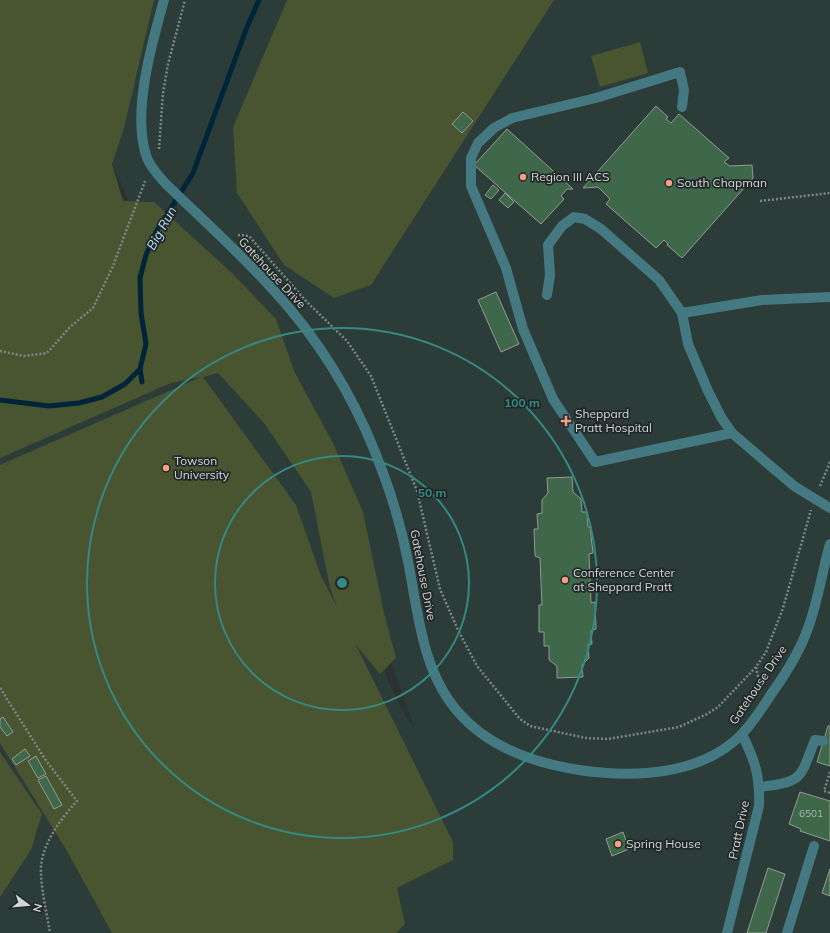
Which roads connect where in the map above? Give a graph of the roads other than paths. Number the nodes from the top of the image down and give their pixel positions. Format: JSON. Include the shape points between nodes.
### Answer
{"nodes":[{"id":1,"x":164,"y":0,"type":"edge"},
{"id":2,"x":682,"y":107,"type":"dead end"},
{"id":3,"x":547,"y":295,"type":"dead end"},
{"id":4,"x":830,"y":296,"type":"edge"},
{"id":5,"x":682,"y":313,"type":"junction"},
{"id":6,"x":732,"y":433,"type":"junction"},
{"id":7,"x":830,"y":508,"type":"edge"},
{"id":8,"x":830,"y":544,"type":"edge"},
{"id":9,"x":742,"y":734,"type":"junction"},
{"id":10,"x":823,"y":741,"type":"dead end"},
{"id":11,"x":760,"y":787,"type":"junction"},
{"id":12,"x":814,"y":846,"type":"dead end"},
{"id":13,"x":728,"y":933,"type":"edge"},
{"id":14,"x":787,"y":933,"type":"edge"}],
"edges":[{"from":1,"to":9,"type":"street","name":"Gatehouse Drive","via":[[148,64],[143,103],[142,134],[151,166],[165,183],[262,278],[291,311],[319,348],[345,391],[373,448],[394,504],[429,660],[456,710],[494,742],[524,757],[574,769],[617,773],[648,773],[695,762],[723,749]]},
{"from":2,"to":6,"type":"street","via":[[684,90],[680,72],[596,98],[512,118],[494,128],[478,143],[471,158],[471,186],[506,268],[523,329],[553,399],[595,462]]},
{"from":3,"to":5,"type":"street","via":[[550,275],[548,245],[562,226],[574,217],[585,219],[601,229],[659,280]]},
{"from":4,"to":5,"type":"street","via":[[762,300]]},
{"from":5,"to":6,"type":"street","via":[[688,344],[708,391]]},
{"from":6,"to":7,"type":"street","via":[[794,486]]},
{"from":8,"to":9,"type":"street","name":"Gatehouse Drive","via":[[801,645],[784,676]]},
{"from":9,"to":11,"type":"street","name":"Pratt Drive","via":[[757,768]]},
{"from":10,"to":11,"type":"street","via":[[815,740],[802,773],[794,781]]},
{"from":11,"to":13,"type":"street","name":"Pratt Drive","via":[[757,813]]},
{"from":12,"to":14,"type":"street"}]}
